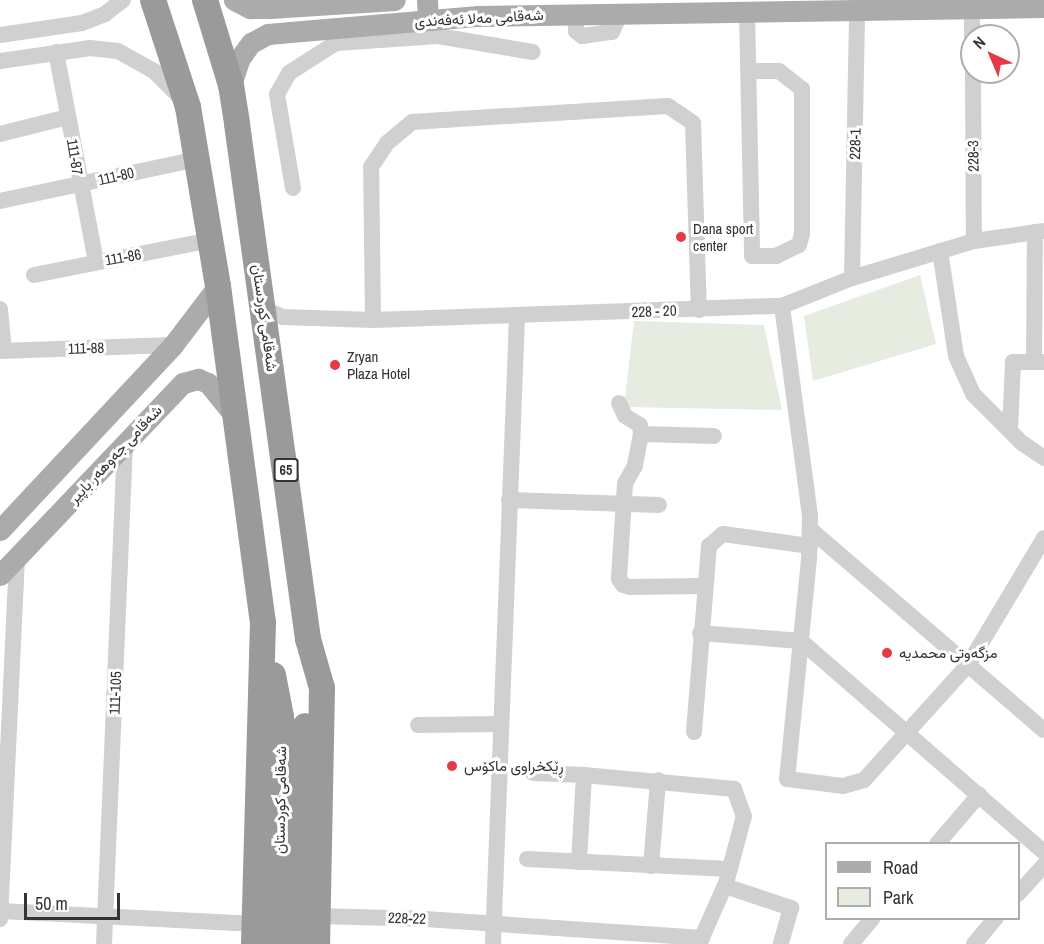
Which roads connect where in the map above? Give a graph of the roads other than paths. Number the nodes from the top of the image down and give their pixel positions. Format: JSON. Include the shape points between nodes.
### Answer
{"nodes":[{"id":1,"x":123,"y":0,"type":"edge"},
{"id":2,"x":153,"y":0,"type":"edge"},
{"id":3,"x":205,"y":0,"type":"edge"},
{"id":4,"x":234,"y":0,"type":"edge"},
{"id":5,"x":386,"y":0,"type":"edge"},
{"id":6,"x":302,"y":3,"type":"edge"},
{"id":7,"x":964,"y":5,"type":"edge"},
{"id":8,"x":1044,"y":7,"type":"edge"},
{"id":9,"x":747,"y":10,"type":"junction"},
{"id":10,"x":857,"y":10,"type":"junction"},
{"id":11,"x":432,"y":19,"type":"edge"},
{"id":12,"x":969,"y":24,"type":"edge"},
{"id":13,"x":64,"y":25,"type":"junction"},
{"id":14,"x":0,"y":35,"type":"edge"},
{"id":15,"x":63,"y":52,"type":"junction"},
{"id":16,"x":533,"y":52,"type":"dead end"},
{"id":17,"x":0,"y":61,"type":"edge"},
{"id":18,"x":749,"y":71,"type":"junction"},
{"id":19,"x":973,"y":84,"type":"edge"},
{"id":20,"x":231,"y":85,"type":"junction"},
{"id":21,"x":188,"y":107,"type":"junction"},
{"id":22,"x":68,"y":117,"type":"junction"},
{"id":23,"x":0,"y":134,"type":"edge"},
{"id":24,"x":197,"y":159,"type":"junction"},
{"id":25,"x":79,"y":185,"type":"junction"},
{"id":26,"x":293,"y":189,"type":"dead end"},
{"id":27,"x":0,"y":201,"type":"edge"},
{"id":28,"x":1039,"y":231,"type":"edge"},
{"id":29,"x":211,"y":240,"type":"junction"},
{"id":30,"x":974,"y":241,"type":"junction"},
{"id":31,"x":940,"y":251,"type":"junction"},
{"id":32,"x":96,"y":262,"type":"junction"},
{"id":33,"x":34,"y":275,"type":"dead end"},
{"id":34,"x":852,"y":278,"type":"junction"},
{"id":35,"x":218,"y":286,"type":"junction"},
{"id":36,"x":262,"y":297,"type":"junction"},
{"id":37,"x":782,"y":306,"type":"junction"},
{"id":38,"x":0,"y":309,"type":"edge"},
{"id":39,"x":699,"y":310,"type":"junction"},
{"id":40,"x":517,"y":317,"type":"junction"},
{"id":41,"x":373,"y":320,"type":"junction"},
{"id":42,"x":173,"y":345,"type":"junction"},
{"id":43,"x":2,"y":351,"type":"edge"},
{"id":44,"x":1039,"y":362,"type":"edge"},
{"id":45,"x":619,"y":403,"type":"dead end"},
{"id":46,"x":234,"y":415,"type":"junction"},
{"id":47,"x":1010,"y":429,"type":"junction"},
{"id":48,"x":641,"y":434,"type":"junction"},
{"id":49,"x":714,"y":435,"type":"dead end"},
{"id":50,"x":125,"y":442,"type":"junction"},
{"id":51,"x":1044,"y":458,"type":"edge"},
{"id":52,"x":509,"y":500,"type":"junction"},
{"id":53,"x":623,"y":505,"type":"junction"},
{"id":54,"x":659,"y":505,"type":"dead end"},
{"id":55,"x":810,"y":528,"type":"junction"},
{"id":56,"x":0,"y":530,"type":"edge"},
{"id":57,"x":1044,"y":538,"type":"edge"},
{"id":58,"x":810,"y":546,"type":"junction"},
{"id":59,"x":16,"y":558,"type":"junction"},
{"id":60,"x":0,"y":575,"type":"edge"},
{"id":61,"x":704,"y":586,"type":"junction"},
{"id":62,"x":263,"y":622,"type":"junction"},
{"id":63,"x":700,"y":633,"type":"junction"},
{"id":64,"x":308,"y":639,"type":"junction"},
{"id":65,"x":801,"y":641,"type":"junction"},
{"id":66,"x":968,"y":665,"type":"junction"},
{"id":67,"x":500,"y":724,"type":"junction"},
{"id":68,"x":418,"y":725,"type":"dead end"},
{"id":69,"x":1044,"y":730,"type":"edge"},
{"id":70,"x":694,"y":732,"type":"dead end"},
{"id":71,"x":907,"y":734,"type":"junction"},
{"id":72,"x":533,"y":773,"type":"dead end"},
{"id":73,"x":584,"y":775,"type":"junction"},
{"id":74,"x":658,"y":780,"type":"junction"},
{"id":75,"x":979,"y":795,"type":"junction"},
{"id":76,"x":938,"y":842,"type":"edge"},
{"id":77,"x":1044,"y":852,"type":"edge"},
{"id":78,"x":527,"y":859,"type":"dead end"},
{"id":79,"x":579,"y":862,"type":"junction"},
{"id":80,"x":1044,"y":865,"type":"edge"},
{"id":81,"x":651,"y":866,"type":"junction"},
{"id":82,"x":730,"y":869,"type":"junction"},
{"id":83,"x":724,"y":886,"type":"junction"},
{"id":84,"x":1020,"y":892,"type":"edge"},
{"id":85,"x":0,"y":911,"type":"edge"},
{"id":86,"x":105,"y":916,"type":"junction"},
{"id":87,"x":320,"y":916,"type":"junction"},
{"id":88,"x":0,"y":919,"type":"edge"},
{"id":89,"x":871,"y":920,"type":"edge"},
{"id":90,"x":994,"y":920,"type":"edge"},
{"id":91,"x":494,"y":923,"type":"junction"},
{"id":92,"x":255,"y":934,"type":"edge"},
{"id":93,"x":586,"y":938,"type":"edge"},
{"id":94,"x":658,"y":940,"type":"edge"},
{"id":95,"x":700,"y":941,"type":"edge"},
{"id":96,"x":104,"y":944,"type":"edge"},
{"id":97,"x":275,"y":944,"type":"edge"},
{"id":98,"x":294,"y":944,"type":"edge"},
{"id":99,"x":317,"y":944,"type":"edge"},
{"id":100,"x":493,"y":944,"type":"edge"},
{"id":101,"x":781,"y":944,"type":"edge"},
{"id":102,"x":851,"y":944,"type":"edge"},
{"id":103,"x":974,"y":944,"type":"edge"}],
"edges":[{"from":1,"to":13,"type":"street","via":[[105,14]]},
{"from":2,"to":21,"type":"highway","name":"شەقامی کوردستان"},
{"from":3,"to":20,"type":"highway","name":"شەقامی کوردستان","number":"65"},
{"from":4,"to":6,"type":"main road","via":[[250,8]]},
{"from":5,"to":6,"type":"main road"},
{"from":7,"to":8,"type":"main road","name":"شەقامی مەلا ئەفەندی"},
{"from":7,"to":10,"type":"main road","name":"شەقامی مەلا ئەفەندی"},
{"from":7,"to":12,"type":"street"},
{"from":9,"to":10,"type":"main road","name":"شەقامی مەلا ئەفەندی"},
{"from":9,"to":11,"type":"main road","name":"شەقامی مەلا ئەفەندی"},
{"from":9,"to":18,"type":"street"},
{"from":10,"to":34,"type":"street","name":"228-1"},
{"from":11,"to":16,"type":"street"},
{"from":11,"to":20,"type":"main road","name":"شەقامی مەلا ئەفەندی","via":[[268,34],[242,53]]},
{"from":11,"to":26,"type":"street","via":[[336,43],[289,73],[277,94]]},
{"from":13,"to":14,"type":"street"},
{"from":13,"to":15,"type":"street","name":"111-87"},
{"from":15,"to":17,"type":"street"},
{"from":15,"to":21,"type":"street","via":[[90,48],[126,53],[154,71]]},
{"from":15,"to":22,"type":"street","name":"111-87"},
{"from":18,"to":18,"type":"street","via":[[752,256],[776,256],[799,245],[802,234],[802,89],[779,71]]},
{"from":19,"to":30,"type":"street","name":"228-3"},
{"from":20,"to":36,"type":"highway","name":"شەقامی کوردستان","number":"65"},
{"from":21,"to":24,"type":"highway","name":"شەقامی کوردستان"},
{"from":22,"to":23,"type":"street"},
{"from":22,"to":25,"type":"street","name":"111-87"},
{"from":24,"to":25,"type":"street","name":"111-80"},
{"from":24,"to":29,"type":"highway","name":"شەقامی کوردستان"},
{"from":25,"to":27,"type":"street","name":"111-80"},
{"from":25,"to":32,"type":"street","name":"111-87"},
{"from":28,"to":30,"type":"street","name":"228 - 20"},
{"from":28,"to":44,"type":"street"},
{"from":29,"to":32,"type":"street","name":"111-86"},
{"from":29,"to":35,"type":"highway","name":"شەقامی کوردستان"},
{"from":30,"to":31,"type":"street","name":"228 - 20"},
{"from":31,"to":34,"type":"street","name":"228 - 20"},
{"from":31,"to":47,"type":"street","via":[[956,356],[973,394]]},
{"from":32,"to":33,"type":"street","name":"111-86"},
{"from":34,"to":37,"type":"street","name":"228 - 20"},
{"from":35,"to":42,"type":"main road"},
{"from":35,"to":46,"type":"highway","name":"شەقامی کوردستان"},
{"from":36,"to":41,"type":"street","name":"228 - 20","via":[[273,314],[291,318]]},
{"from":36,"to":64,"type":"highway","name":"شەقامی کوردستان","number":"65"},
{"from":37,"to":39,"type":"street","name":"228 - 20"},
{"from":37,"to":55,"type":"street"},
{"from":38,"to":43,"type":"street"},
{"from":39,"to":40,"type":"street","name":"228 - 20"},
{"from":39,"to":41,"type":"street","via":[[693,123],[668,106],[412,122],[387,143],[371,167]]},
{"from":40,"to":41,"type":"street","name":"228 - 20"},
{"from":40,"to":52,"type":"street"},
{"from":42,"to":43,"type":"street","name":"111-88"},
{"from":42,"to":56,"type":"main road"},
{"from":44,"to":47,"type":"street","via":[[1013,362]]},
{"from":45,"to":48,"type":"street","via":[[625,416],[640,425]]},
{"from":46,"to":50,"type":"main road","name":"شەقامی جەوهەر باپیر","via":[[212,386],[198,379],[188,380]]},
{"from":46,"to":62,"type":"highway","name":"شەقامی کوردستان"},
{"from":47,"to":51,"type":"street"},
{"from":48,"to":49,"type":"street"},
{"from":48,"to":53,"type":"street","via":[[635,466],[625,483]]},
{"from":50,"to":59,"type":"main road","name":"شەقامی جەوهەر باپیر"},
{"from":50,"to":86,"type":"street","name":"111-105"},
{"from":52,"to":53,"type":"street"},
{"from":52,"to":67,"type":"street"},
{"from":53,"to":54,"type":"street"},
{"from":53,"to":61,"type":"street","via":[[623,585]]},
{"from":55,"to":58,"type":"street"},
{"from":55,"to":66,"type":"street"},
{"from":57,"to":66,"type":"street"},
{"from":58,"to":61,"type":"street","via":[[723,534],[715,537],[708,546]]},
{"from":58,"to":65,"type":"street"},
{"from":59,"to":60,"type":"main road","name":"شەقامی جەوهەر باپیر"},
{"from":59,"to":85,"type":"street"},
{"from":61,"to":63,"type":"street"},
{"from":62,"to":92,"type":"highway","name":"شەقامی کوردستان"},
{"from":62,"to":97,"type":"highway","name":"شەقامی کوردستان","via":[[281,717]]},
{"from":63,"to":65,"type":"street"},
{"from":63,"to":70,"type":"street"},
{"from":64,"to":87,"type":"highway","name":"شەقامی کوردستان","number":"65","via":[[322,688]]},
{"from":64,"to":98,"type":"highway","name":"شەقامی کوردستان","number":"65"},
{"from":65,"to":71,"type":"street"},
{"from":65,"to":71,"type":"street","via":[[787,779],[853,785],[864,780]]},
{"from":66,"to":69,"type":"street"},
{"from":66,"to":71,"type":"street"},
{"from":67,"to":68,"type":"street"},
{"from":67,"to":91,"type":"street"},
{"from":71,"to":75,"type":"street"},
{"from":72,"to":73,"type":"street"},
{"from":73,"to":74,"type":"street"},
{"from":73,"to":79,"type":"street"},
{"from":74,"to":81,"type":"street"},
{"from":74,"to":82,"type":"street","via":[[734,789],[744,816]]},
{"from":75,"to":76,"type":"street"},
{"from":75,"to":77,"type":"street"},
{"from":78,"to":79,"type":"street"},
{"from":79,"to":81,"type":"street"},
{"from":80,"to":84,"type":"street"},
{"from":81,"to":82,"type":"street"},
{"from":82,"to":83,"type":"street"},
{"from":83,"to":95,"type":"street"},
{"from":83,"to":101,"type":"street","via":[[790,908]]},
{"from":85,"to":86,"type":"street"},
{"from":85,"to":88,"type":"street"},
{"from":86,"to":92,"type":"street"},
{"from":86,"to":96,"type":"street","name":"111-105"},
{"from":87,"to":91,"type":"street","name":"228-22"},
{"from":87,"to":99,"type":"highway","name":"شەقامی کوردستان","number":"65"},
{"from":89,"to":102,"type":"street"},
{"from":90,"to":103,"type":"street"},
{"from":91,"to":93,"type":"street","name":"228-22"},
{"from":91,"to":100,"type":"street"},
{"from":93,"to":94,"type":"street","name":"228-22"},
{"from":94,"to":95,"type":"street","name":"228-22"}]}
